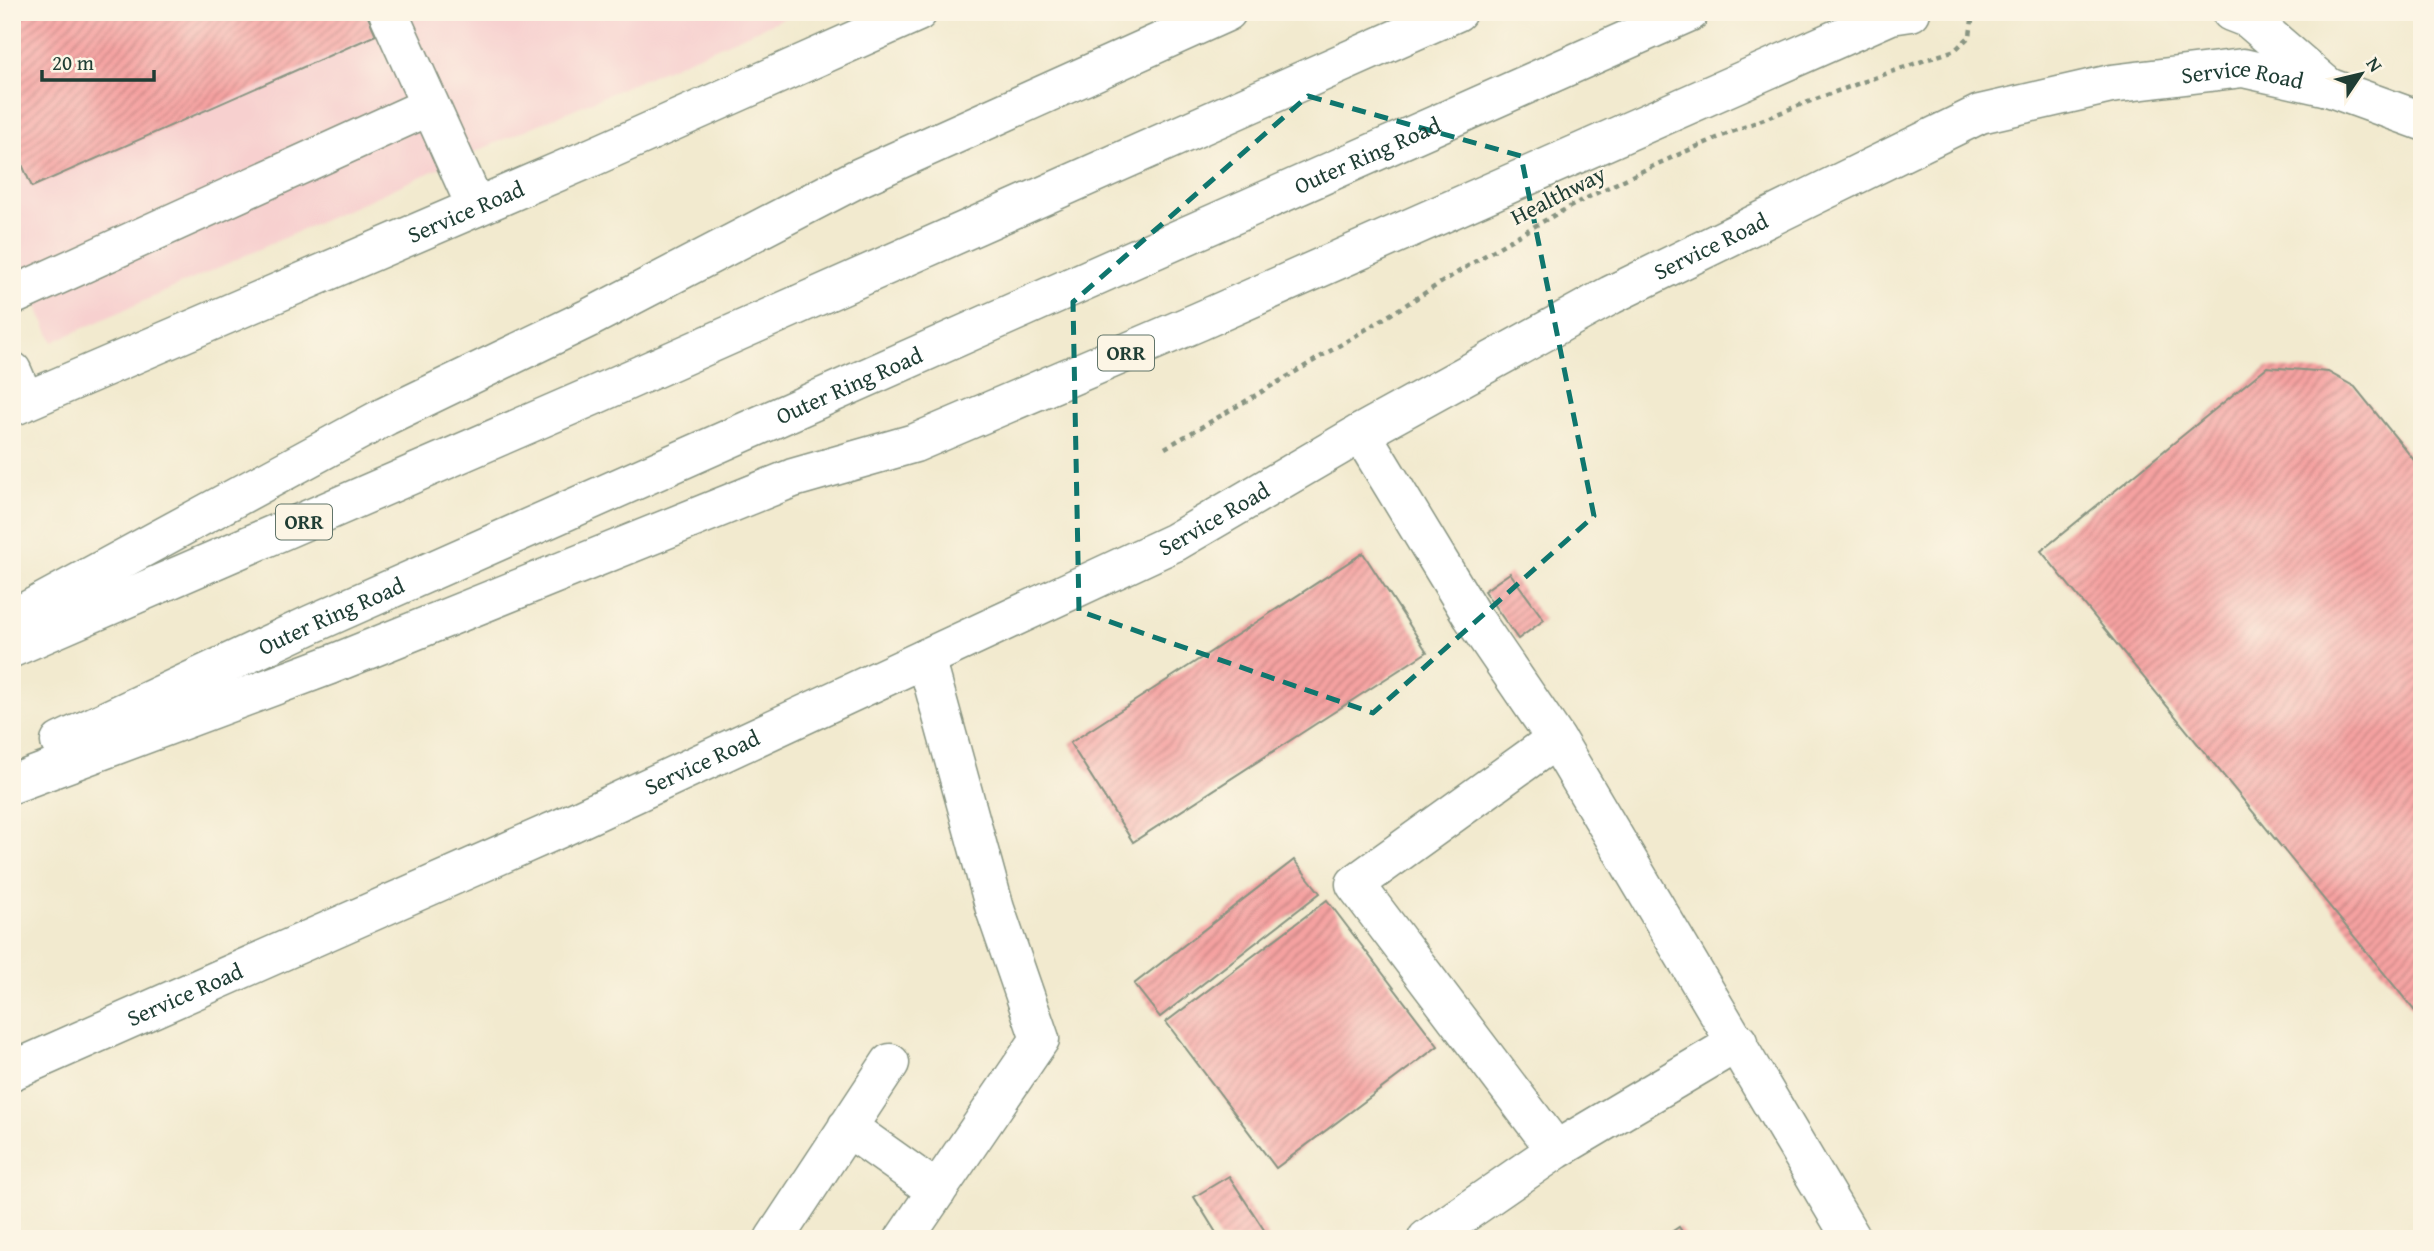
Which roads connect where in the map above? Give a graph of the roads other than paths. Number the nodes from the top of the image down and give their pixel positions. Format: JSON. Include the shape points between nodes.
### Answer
{"nodes":[{"id":1,"x":388,"y":12,"type":"edge"},
{"id":2,"x":918,"y":12,"type":"edge"},
{"id":3,"x":1227,"y":12,"type":"edge"},
{"id":4,"x":1457,"y":12,"type":"edge"},
{"id":5,"x":1690,"y":12,"type":"edge"},
{"id":6,"x":1911,"y":12,"type":"edge"},
{"id":7,"x":2231,"y":12,"type":"edge"},
{"id":8,"x":2328,"y":87,"type":"junction"},
{"id":9,"x":429,"y":106,"type":"junction"},
{"id":10,"x":2422,"y":121,"type":"edge"},
{"id":11,"x":476,"y":207,"type":"junction"},
{"id":12,"x":12,"y":296,"type":"edge"},
{"id":13,"x":17,"y":393,"type":"edge"},
{"id":14,"x":1361,"y":433,"type":"junction"},
{"id":15,"x":12,"y":619,"type":"edge"},
{"id":16,"x":12,"y":648,"type":"edge"},
{"id":17,"x":926,"y":658,"type":"junction"},
{"id":18,"x":1556,"y":739,"type":"junction"},
{"id":19,"x":12,"y":765,"type":"edge"},
{"id":20,"x":12,"y":784,"type":"edge"},
{"id":21,"x":1738,"y":1042,"type":"junction"},
{"id":22,"x":890,"y":1063,"type":"dead end"},
{"id":23,"x":12,"y":1071,"type":"edge"},
{"id":24,"x":847,"y":1127,"type":"junction"},
{"id":25,"x":1556,"y":1150,"type":"junction"},
{"id":26,"x":937,"y":1191,"type":"junction"},
{"id":27,"x":774,"y":1239,"type":"edge"},
{"id":28,"x":904,"y":1239,"type":"edge"},
{"id":29,"x":1427,"y":1239,"type":"edge"},
{"id":30,"x":1852,"y":1239,"type":"edge"}],
"edges":[{"from":1,"to":9,"type":"main road"},
{"from":2,"to":11,"type":"main road","name":"Service Road"},
{"from":3,"to":15,"type":"main road","number":"ORR","via":[[856,179],[589,318],[386,415]]},
{"from":4,"to":16,"type":"main road","number":"ORR","via":[[596,395]]},
{"from":5,"to":19,"type":"main road","name":"Outer Ring Road","via":[[312,624]]},
{"from":6,"to":20,"type":"main road","number":"ORR","via":[[1891,16],[915,443],[793,478],[330,665]]},
{"from":7,"to":8,"type":"main road","via":[[2249,19]]},
{"from":8,"to":10,"type":"main road","name":"Service Road"},
{"from":8,"to":14,"type":"main road","name":"Service Road","via":[[2243,68],[2111,84],[1980,114],[1611,295]]},
{"from":9,"to":11,"type":"main road"},
{"from":9,"to":12,"type":"main road"},
{"from":11,"to":13,"type":"main road","name":"Service Road"},
{"from":14,"to":17,"type":"main road","name":"Service Road","via":[[1175,542]]},
{"from":14,"to":18,"type":"main road","via":[[1472,616]]},
{"from":17,"to":23,"type":"main road","name":"Service Road","via":[[563,827]]},
{"from":17,"to":26,"type":"main road","via":[[995,909],[1040,1039]]},
{"from":18,"to":21,"type":"main road"},
{"from":18,"to":25,"type":"main road","via":[[1355,884]]},
{"from":21,"to":25,"type":"main road"},
{"from":21,"to":30,"type":"main road"},
{"from":22,"to":24,"type":"main road"},
{"from":24,"to":26,"type":"main road"},
{"from":24,"to":27,"type":"main road"},
{"from":25,"to":29,"type":"main road"},
{"from":26,"to":28,"type":"main road"}]}
